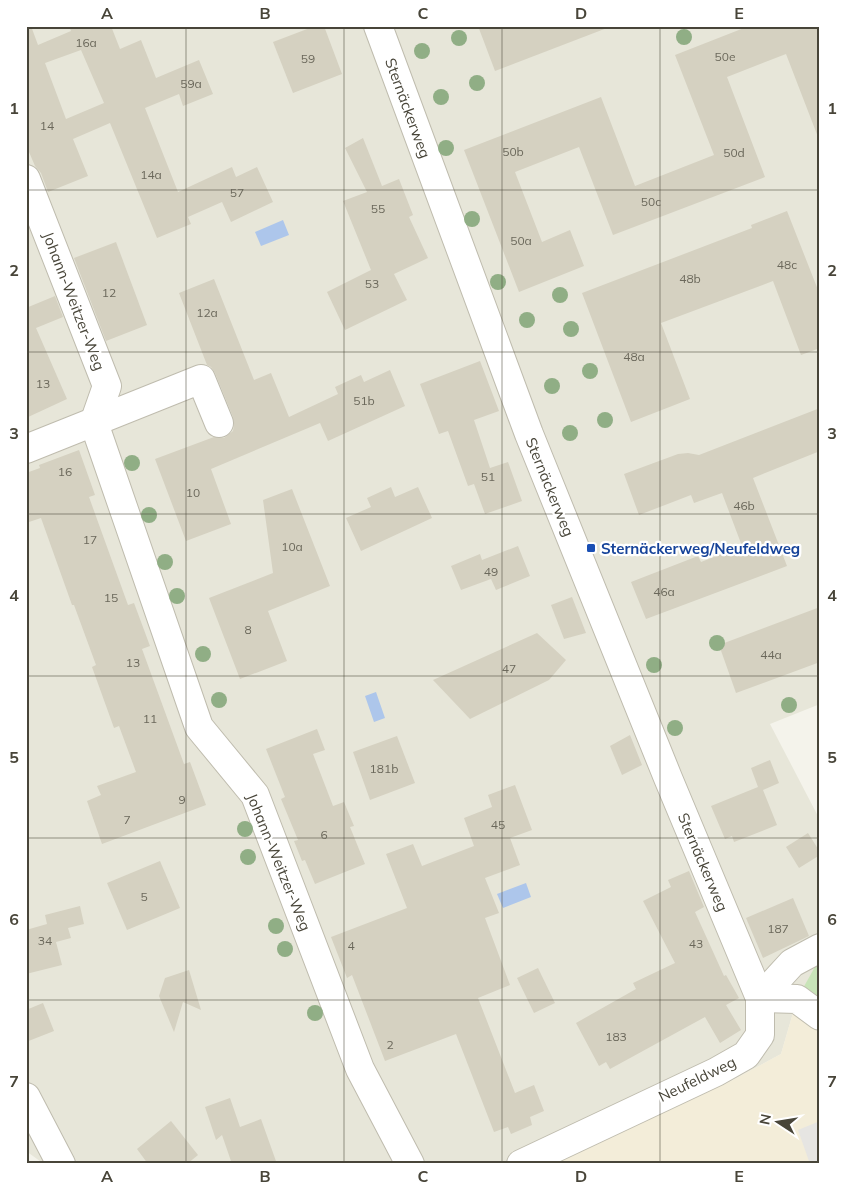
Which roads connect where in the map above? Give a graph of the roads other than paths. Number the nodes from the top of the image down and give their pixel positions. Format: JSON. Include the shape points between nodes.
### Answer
{"nodes":[{"id":1,"x":378,"y":26,"type":"edge"},
{"id":2,"x":26,"y":179,"type":"edge"},
{"id":3,"x":94,"y":423,"type":"junction"},
{"id":4,"x":219,"y":423,"type":"dead end"},
{"id":5,"x":26,"y":449,"type":"edge"},
{"id":6,"x":820,"y":948,"type":"edge"},
{"id":7,"x":760,"y":998,"type":"junction"},
{"id":8,"x":820,"y":1016,"type":"edge"},
{"id":9,"x":26,"y":1097,"type":"edge"},
{"id":10,"x":61,"y":1164,"type":"edge"},
{"id":11,"x":410,"y":1164,"type":"edge"},
{"id":12,"x":521,"y":1164,"type":"edge"}],
"edges":[{"from":1,"to":7,"type":"street","name":"Sternäckerweg","via":[[529,434]]},
{"from":2,"to":3,"type":"street","name":"Johann-Weitzer-Weg","via":[[107,386]]},
{"from":3,"to":4,"type":"street","via":[[201,379]]},
{"from":3,"to":5,"type":"street"},
{"from":3,"to":11,"type":"street","name":"Johann-Weitzer-Weg","via":[[199,727],[255,796],[360,1069]]},
{"from":6,"to":7,"type":"street","via":[[792,963]]},
{"from":7,"to":8,"type":"street","via":[[797,1000]]},
{"from":7,"to":12,"type":"street","name":"Neufeldweg","via":[[760,1035],[746,1055]]},
{"from":9,"to":10,"type":"street"}]}
